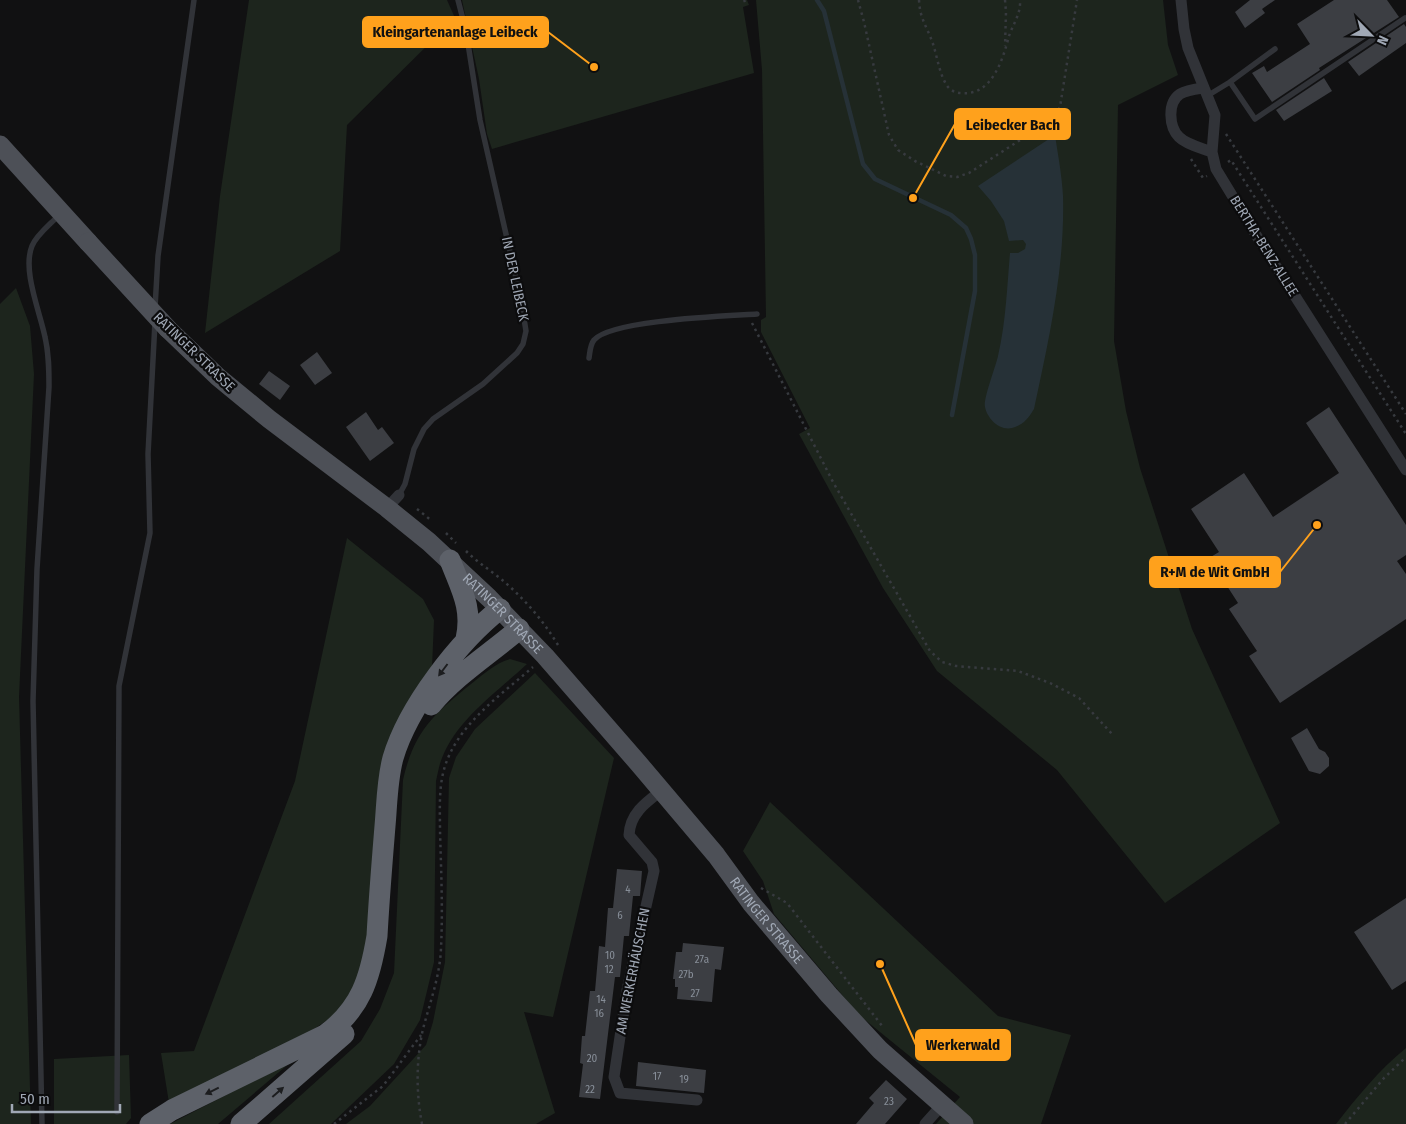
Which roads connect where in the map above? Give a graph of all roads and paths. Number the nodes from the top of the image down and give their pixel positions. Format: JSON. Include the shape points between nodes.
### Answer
{"nodes":[{"id":1,"x":194,"y":0,"type":"edge"},
{"id":2,"x":458,"y":0,"type":"edge"},
{"id":3,"x":858,"y":0,"type":"edge"},
{"id":4,"x":919,"y":0,"type":"edge"},
{"id":5,"x":1005,"y":0,"type":"edge"},
{"id":6,"x":1020,"y":0,"type":"edge"},
{"id":7,"x":1077,"y":0,"type":"edge"},
{"id":8,"x":1181,"y":0,"type":"edge"},
{"id":9,"x":1405,"y":18,"type":"edge"},
{"id":10,"x":1275,"y":49,"type":"dead end"},
{"id":11,"x":1005,"y":54,"type":"junction"},
{"id":12,"x":1230,"y":82,"type":"junction"},
{"id":13,"x":1205,"y":92,"type":"junction"},
{"id":14,"x":1215,"y":116,"type":"junction"},
{"id":15,"x":0,"y":145,"type":"edge"},
{"id":16,"x":1212,"y":152,"type":"junction"},
{"id":17,"x":61,"y":213,"type":"junction"},
{"id":18,"x":757,"y":314,"type":"dead end"},
{"id":19,"x":748,"y":315,"type":"junction"},
{"id":20,"x":589,"y":358,"type":"dead end"},
{"id":21,"x":1406,"y":414,"type":"edge"},
{"id":22,"x":1406,"y":470,"type":"edge"},
{"id":23,"x":393,"y":502,"type":"junction"},
{"id":24,"x":450,"y":560,"type":"junction"},
{"id":25,"x":500,"y":609,"type":"junction"},
{"id":26,"x":519,"y":629,"type":"junction"},
{"id":27,"x":466,"y":639,"type":"junction"},
{"id":28,"x":552,"y":651,"type":"junction"},
{"id":29,"x":1112,"y":734,"type":"dead end"},
{"id":30,"x":661,"y":791,"type":"junction"},
{"id":31,"x":423,"y":1032,"type":"junction"},
{"id":32,"x":1406,"y":1057,"type":"edge"},
{"id":33,"x":697,"y":1100,"type":"dead end"},
{"id":34,"x":942,"y":1105,"type":"junction"},
{"id":35,"x":117,"y":1112,"type":"dead end"},
{"id":36,"x":42,"y":1124,"type":"edge"},
{"id":37,"x":150,"y":1124,"type":"edge"},
{"id":38,"x":241,"y":1124,"type":"edge"},
{"id":39,"x":334,"y":1124,"type":"edge"},
{"id":40,"x":422,"y":1124,"type":"edge"},
{"id":41,"x":924,"y":1124,"type":"edge"},
{"id":42,"x":964,"y":1124,"type":"edge"},
{"id":43,"x":1345,"y":1124,"type":"edge"}],
"edges":[{"from":1,"to":35,"type":"lane","via":[[158,256],[148,454],[150,532],[119,686]]},
{"from":2,"to":23,"type":"lane","name":"IN DER LEIBECK","via":[[480,120],[526,331],[517,353],[424,429],[418,438],[404,484]]},
{"from":3,"to":7,"type":"path","via":[[889,136],[898,150],[915,161],[946,176],[956,177],[969,173],[1054,116],[1060,107],[1064,89]]},
{"from":4,"to":11,"type":"path","via":[[920,16],[946,84],[955,92],[972,93],[983,86],[994,76]]},
{"from":5,"to":11,"type":"path"},
{"from":6,"to":11,"type":"path","via":[[1020,12]]},
{"from":8,"to":13,"type":"street","name":"BERTHA-BENZ-ALLEE","via":[[1188,48]]},
{"from":9,"to":12,"type":"lane","via":[[1255,119]]},
{"from":10,"to":12,"type":"lane"},
{"from":12,"to":13,"type":"lane"},
{"from":13,"to":14,"type":"street","name":"BERTHA-BENZ-ALLEE"},
{"from":13,"to":16,"type":"street","via":[[1193,89],[1180,95],[1172,105],[1170,117],[1180,139]]},
{"from":14,"to":16,"type":"street","name":"BERTHA-BENZ-ALLEE"},
{"from":14,"to":21,"type":"path"},
{"from":15,"to":17,"type":"main road","name":"RATINGER STRASSE"},
{"from":16,"to":22,"type":"street","name":"BERTHA-BENZ-ALLEE","via":[[1216,169],[1258,238]]},
{"from":17,"to":23,"type":"main road","name":"RATINGER STRASSE","bridge":true,"via":[[168,329],[218,377],[261,413]]},
{"from":17,"to":36,"type":"lane","via":[[38,237],[30,260],[45,338],[49,387],[37,569],[33,701]]},
{"from":18,"to":19,"type":"lane"},
{"from":19,"to":20,"type":"lane","via":[[688,319],[612,330],[594,339]]},
{"from":19,"to":29,"type":"path","via":[[833,482],[930,651],[942,662],[956,666],[1018,671],[1050,683],[1079,698]]},
{"from":23,"to":24,"type":"main road","name":"RATINGER STRASSE"},
{"from":24,"to":25,"type":"main road","name":"RATINGER STRASSE"},
{"from":24,"to":27,"type":"highway","via":[[467,602],[469,621]]},
{"from":25,"to":26,"type":"main road","name":"RATINGER STRASSE"},
{"from":25,"to":27,"type":"highway"},
{"from":26,"to":28,"type":"main road","name":"RATINGER STRASSE"},
{"from":38,"to":26,"type":"highway","one_way":true,"via":[[340,1038],[365,1004],[381,962],[401,756],[420,718],[440,694]]},
{"from":27,"to":37,"type":"highway","one_way":true,"via":[[417,707],[401,734],[392,760],[377,936],[366,983],[353,1008],[325,1035],[172,1110]]},
{"from":28,"to":30,"type":"main road","name":"RATINGER STRASSE"},
{"from":28,"to":31,"type":"path","via":[[463,732],[447,761],[441,785],[440,960]]},
{"from":30,"to":33,"type":"street","name":"AM WERKERHÄUSCHEN","via":[[643,805],[630,826],[629,835],[652,862],[654,871],[627,990],[614,1077],[620,1094]]},
{"from":30,"to":34,"type":"main road","name":"RATINGER STRASSE","via":[[829,995],[880,1050]]},
{"from":31,"to":39,"type":"path","via":[[383,1086]]},
{"from":31,"to":40,"type":"path","via":[[418,1077]]},
{"from":32,"to":43,"type":"path"},
{"from":34,"to":41,"type":"street"},
{"from":34,"to":42,"type":"main road","name":"RATINGER STRASSE"}]}
